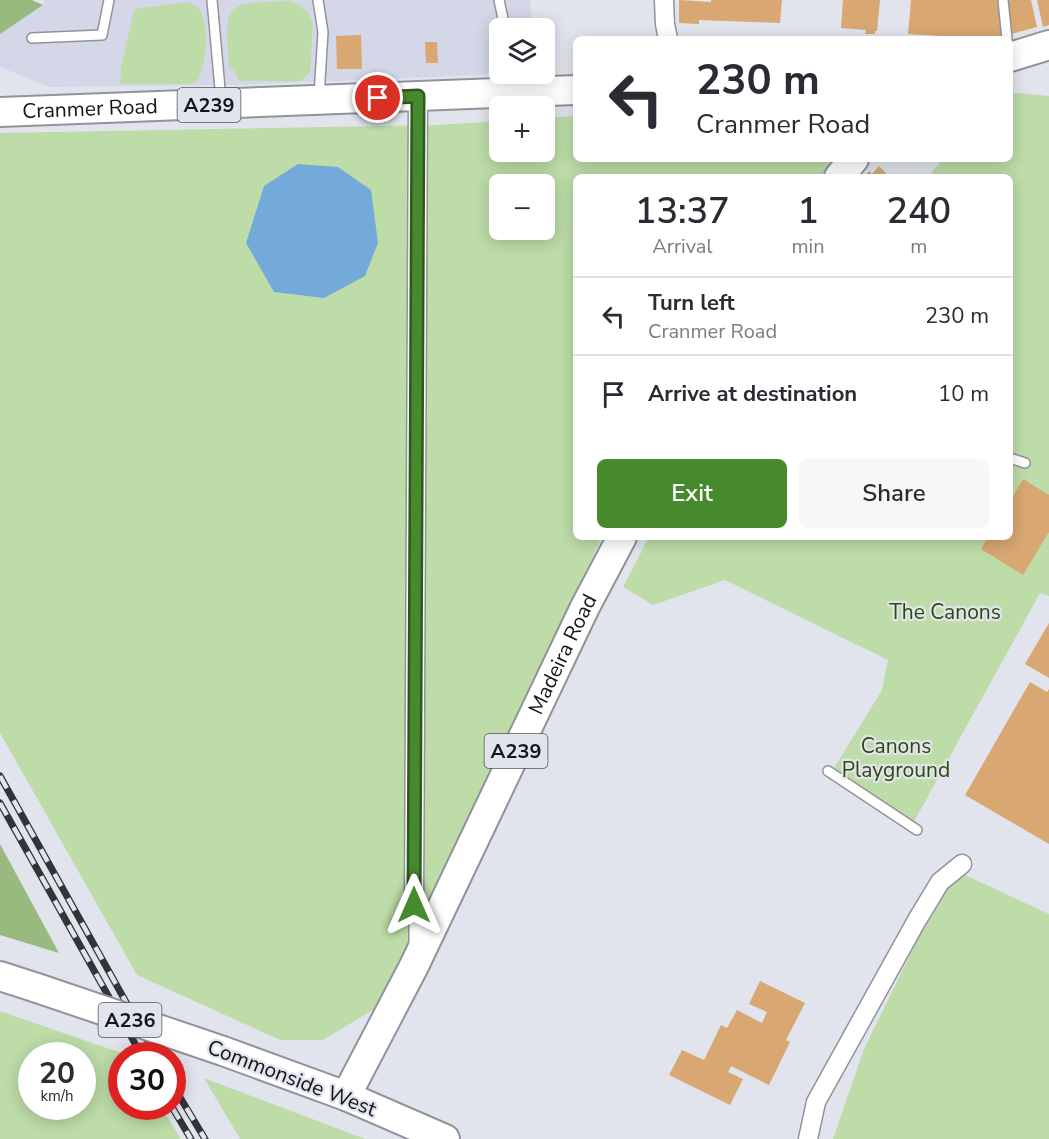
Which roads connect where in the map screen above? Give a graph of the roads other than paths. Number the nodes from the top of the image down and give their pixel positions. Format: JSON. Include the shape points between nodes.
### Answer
{"nodes":[{"id":1,"x":109,"y":0,"type":"edge"},
{"id":2,"x":212,"y":0,"type":"edge"},
{"id":3,"x":318,"y":0,"type":"edge"},
{"id":4,"x":499,"y":0,"type":"edge"},
{"id":5,"x":664,"y":0,"type":"edge"},
{"id":6,"x":1003,"y":0,"type":"edge"},
{"id":7,"x":503,"y":18,"type":"edge"},
{"id":8,"x":667,"y":36,"type":"edge"},
{"id":9,"x":1007,"y":36,"type":"edge"},
{"id":10,"x":32,"y":38,"type":"dead end"},
{"id":11,"x":1046,"y":51,"type":"edge"},
{"id":12,"x":1013,"y":56,"type":"edge"},
{"id":13,"x":508,"y":84,"type":"edge"},
{"id":14,"x":524,"y":84,"type":"edge"},
{"id":15,"x":573,"y":90,"type":"edge"},
{"id":16,"x":418,"y":96,"type":"junction"},
{"id":17,"x":318,"y":100,"type":"junction"},
{"id":18,"x":222,"y":105,"type":"junction"},
{"id":19,"x":0,"y":112,"type":"edge"},
{"id":20,"x":852,"y":162,"type":"edge"},
{"id":21,"x":842,"y":174,"type":"edge"},
{"id":22,"x":1013,"y":459,"type":"edge"},
{"id":23,"x":1025,"y":463,"type":"dead end"},
{"id":24,"x":620,"y":540,"type":"edge"},
{"id":25,"x":828,"y":771,"type":"dead end"},
{"id":26,"x":917,"y":831,"type":"dead end"},
{"id":27,"x":962,"y":864,"type":"dead end"},
{"id":28,"x":414,"y":905,"type":"joint"},
{"id":29,"x":414,"y":966,"type":"junction"},
{"id":30,"x":0,"y":976,"type":"edge"},
{"id":31,"x":346,"y":1096,"type":"junction"},
{"id":32,"x":445,"y":1139,"type":"edge"},
{"id":33,"x":808,"y":1139,"type":"edge"}],
"edges":[{"from":1,"to":10,"type":"lane","via":[[102,35]]},
{"from":2,"to":18,"type":"lane"},
{"from":3,"to":17,"type":"lane","via":[[323,32]]},
{"from":4,"to":7,"type":"lane"},
{"from":5,"to":8,"type":"street"},
{"from":6,"to":9,"type":"lane"},
{"from":11,"to":12,"type":"main road"},
{"from":13,"to":16,"type":"main road","name":"Cranmer Road","number":"A239"},
{"from":14,"to":15,"type":"main road","name":"Cranmer Road","number":"A239"},
{"from":16,"to":17,"type":"main road","name":"Cranmer Road","number":"A239"},
{"from":16,"to":28,"type":"street"},
{"from":17,"to":18,"type":"main road","name":"Cranmer Road","number":"A239"},
{"from":18,"to":19,"type":"main road","name":"Cranmer Road","number":"A239"},
{"from":20,"to":21,"type":"main road"},
{"from":22,"to":23,"type":"lane"},
{"from":24,"to":29,"type":"main road","name":"Madeira Road","number":"A239"},
{"from":25,"to":26,"type":"lane"},
{"from":27,"to":33,"type":"street","via":[[940,882],[917,920],[816,1102]]},
{"from":28,"to":29,"type":"lane"},
{"from":29,"to":31,"type":"main road","name":"Madeira Road","number":"A239"},
{"from":30,"to":31,"type":"main road","name":"Commonside West","number":"A236","bridge":true},
{"from":31,"to":32,"type":"main road","name":"Commonside West","number":"A236"}]}
